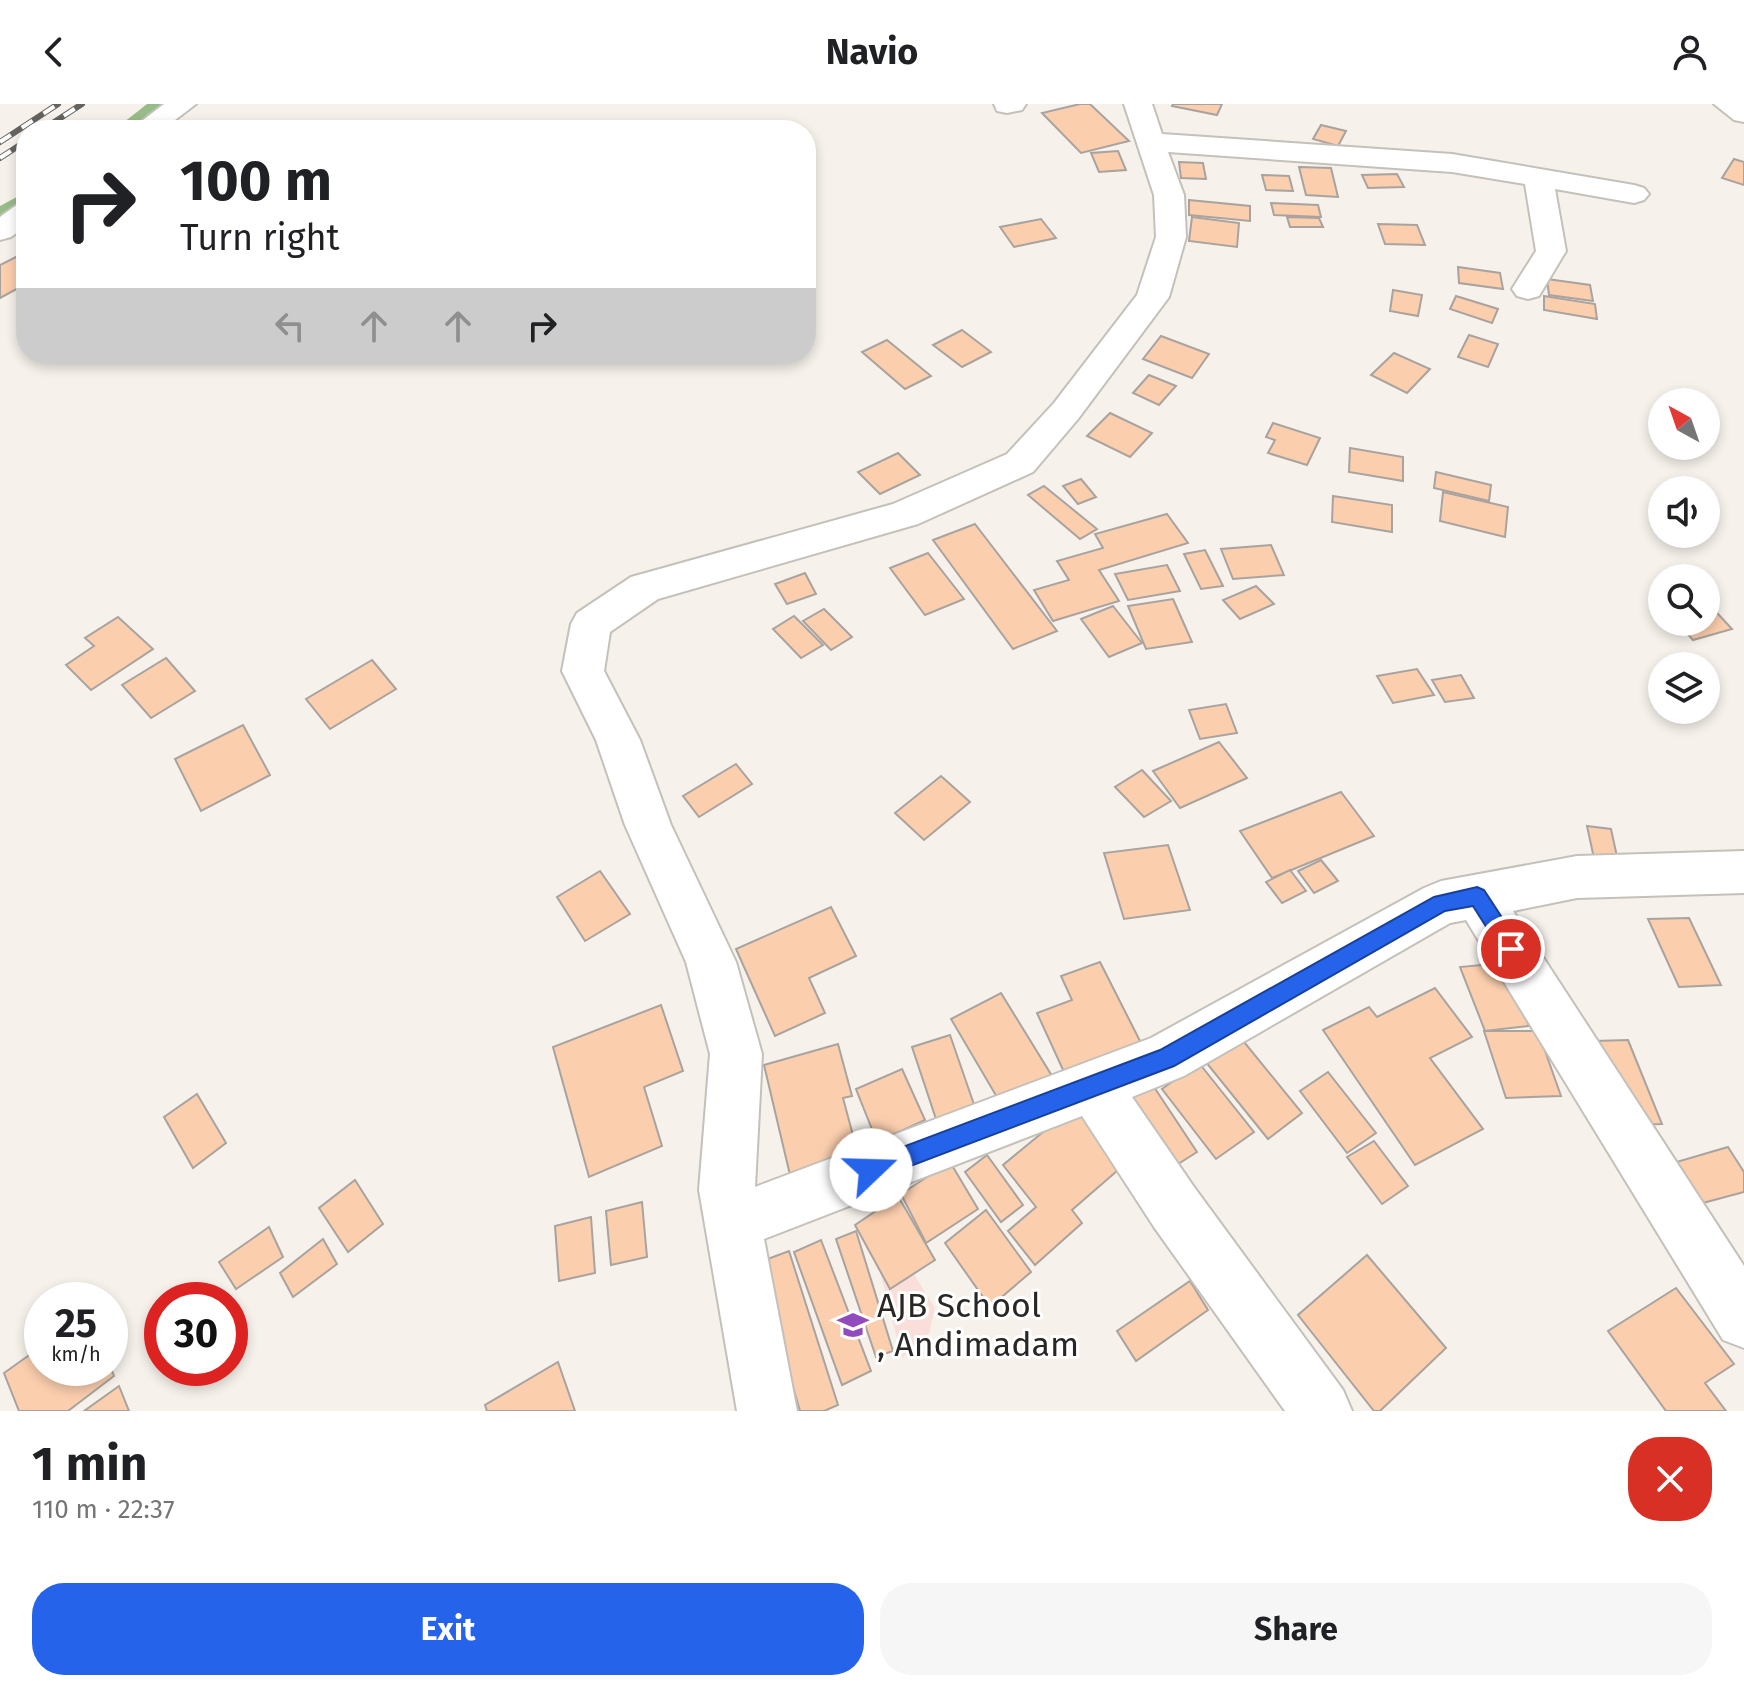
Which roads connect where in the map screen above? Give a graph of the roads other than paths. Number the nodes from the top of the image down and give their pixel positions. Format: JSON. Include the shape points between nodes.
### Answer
{"nodes":[{"id":1,"x":182,"y":104,"type":"edge"},
{"id":2,"x":1728,"y":104,"type":"edge"},
{"id":3,"x":1744,"y":114,"type":"edge"},
{"id":4,"x":159,"y":120,"type":"edge"},
{"id":5,"x":1144,"y":123,"type":"edge"},
{"id":6,"x":1538,"y":176,"type":"junction"},
{"id":7,"x":1634,"y":194,"type":"dead end"},
{"id":8,"x":1528,"y":289,"type":"dead end"},
{"id":9,"x":1744,"y":872,"type":"edge"},
{"id":10,"x":1477,"y":896,"type":"junction"},
{"id":11,"x":1093,"y":1086,"type":"junction"},
{"id":12,"x":732,"y":1223,"type":"junction"},
{"id":13,"x":1744,"y":1319,"type":"edge"},
{"id":14,"x":767,"y":1411,"type":"edge"},
{"id":15,"x":1322,"y":1411,"type":"edge"}],
"edges":[{"from":1,"to":4,"type":"street"},
{"from":2,"to":3,"type":"street"},
{"from":5,"to":6,"type":"street"},
{"from":5,"to":12,"type":"street","via":[[1169,195],[1171,237],[1153,297],[1020,463],[905,514],[645,588],[591,624],[583,671],[618,740],[648,825],[711,962],[736,1054],[727,1190]]},
{"from":6,"to":7,"type":"street"},
{"from":6,"to":8,"type":"street","via":[[1551,251]]},
{"from":9,"to":10,"type":"street","via":[[1577,877]]},
{"from":10,"to":11,"type":"street","via":[[1441,903],[1166,1058]]},
{"from":10,"to":13,"type":"street"},
{"from":11,"to":12,"type":"street"},
{"from":11,"to":15,"type":"street"},
{"from":12,"to":14,"type":"street"}]}
